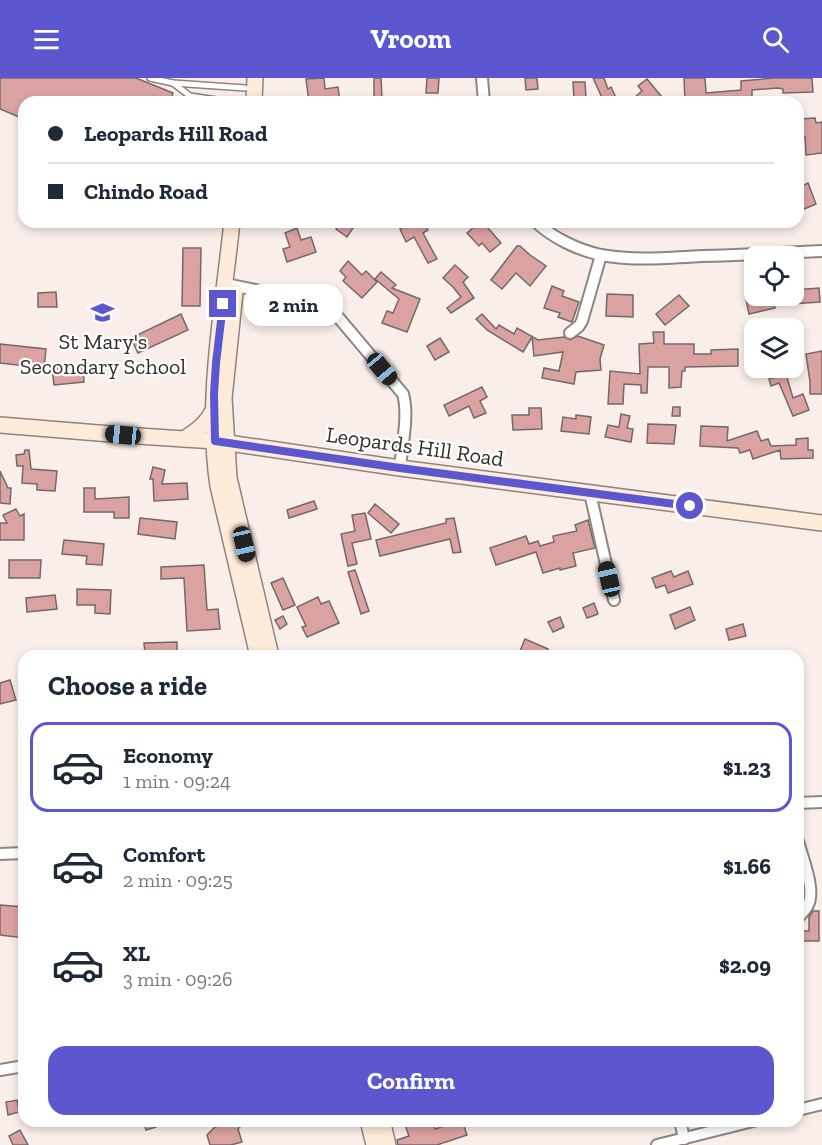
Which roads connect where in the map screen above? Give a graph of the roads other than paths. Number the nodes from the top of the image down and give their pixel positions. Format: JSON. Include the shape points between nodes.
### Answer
{"nodes":[{"id":1,"x":150,"y":78,"type":"edge"},
{"id":2,"x":482,"y":78,"type":"edge"},
{"id":3,"x":172,"y":83,"type":"junction"},
{"id":4,"x":248,"y":87,"type":"edge"},
{"id":5,"x":190,"y":96,"type":"edge"},
{"id":6,"x":484,"y":96,"type":"edge"},
{"id":7,"x":232,"y":228,"type":"edge"},
{"id":8,"x":241,"y":228,"type":"edge"},
{"id":9,"x":544,"y":228,"type":"edge"},
{"id":10,"x":822,"y":251,"type":"edge"},
{"id":11,"x":601,"y":255,"type":"junction"},
{"id":12,"x":230,"y":285,"type":"junction"},
{"id":13,"x":570,"y":333,"type":"dead end"},
{"id":14,"x":220,"y":412,"type":"junction"},
{"id":15,"x":0,"y":425,"type":"edge"},
{"id":16,"x":184,"y":439,"type":"junction"},
{"id":17,"x":221,"y":442,"type":"junction"},
{"id":18,"x":257,"y":447,"type":"junction"},
{"id":19,"x":215,"y":468,"type":"junction"},
{"id":20,"x":400,"y":468,"type":"junction"},
{"id":21,"x":229,"y":478,"type":"junction"},
{"id":22,"x":590,"y":493,"type":"junction"},
{"id":23,"x":822,"y":523,"type":"edge"},
{"id":24,"x":614,"y":600,"type":"dead end"},
{"id":25,"x":257,"y":650,"type":"edge"},
{"id":26,"x":270,"y":650,"type":"edge"},
{"id":27,"x":822,"y":802,"type":"edge"},
{"id":28,"x":804,"y":803,"type":"edge"},
{"id":29,"x":18,"y":853,"type":"edge"},
{"id":30,"x":0,"y":854,"type":"edge"},
{"id":31,"x":804,"y":864,"type":"edge"},
{"id":32,"x":804,"y":910,"type":"edge"},
{"id":33,"x":18,"y":1067,"type":"edge"},
{"id":34,"x":0,"y":1070,"type":"edge"},
{"id":35,"x":822,"y":1104,"type":"edge"},
{"id":36,"x":804,"y":1108,"type":"edge"},
{"id":37,"x":370,"y":1127,"type":"edge"},
{"id":38,"x":384,"y":1127,"type":"edge"},
{"id":39,"x":682,"y":1127,"type":"edge"},
{"id":40,"x":729,"y":1127,"type":"edge"},
{"id":41,"x":684,"y":1138,"type":"junction"},
{"id":42,"x":374,"y":1145,"type":"edge"},
{"id":43,"x":388,"y":1145,"type":"edge"},
{"id":44,"x":657,"y":1145,"type":"edge"}],
"edges":[{"from":1,"to":3,"type":"lane"},
{"from":2,"to":6,"type":"street"},
{"from":3,"to":4,"type":"lane"},
{"from":3,"to":5,"type":"lane"},
{"from":7,"to":12,"type":"main road"},
{"from":8,"to":12,"type":"main road"},
{"from":9,"to":11,"type":"street","via":[[569,244]]},
{"from":10,"to":11,"type":"street","via":[[674,258]]},
{"from":11,"to":13,"type":"street","via":[[582,321]]},
{"from":12,"to":14,"type":"main road"},
{"from":12,"to":20,"type":"street","via":[[324,305],[339,319],[403,394]]},
{"from":14,"to":16,"type":"main road"},
{"from":14,"to":17,"type":"main road"},
{"from":14,"to":18,"type":"main road","via":[[243,441]]},
{"from":15,"to":16,"type":"main road","name":"Leopards Hill Road"},
{"from":16,"to":17,"type":"main road","name":"Leopards Hill Road"},
{"from":16,"to":19,"type":"main road","via":[[208,454]]},
{"from":17,"to":18,"type":"main road","name":"Leopards Hill Road"},
{"from":17,"to":19,"type":"main road"},
{"from":17,"to":21,"type":"main road"},
{"from":18,"to":20,"type":"main road","name":"Leopards Hill Road"},
{"from":18,"to":21,"type":"main road","via":[[234,464]]},
{"from":19,"to":25,"type":"main road"},
{"from":20,"to":22,"type":"main road","name":"Leopards Hill Road"},
{"from":21,"to":26,"type":"main road"},
{"from":22,"to":23,"type":"main road","name":"Leopards Hill Road"},
{"from":22,"to":24,"type":"street"},
{"from":27,"to":28,"type":"street"},
{"from":29,"to":30,"type":"street"},
{"from":31,"to":32,"type":"street","via":[[811,896]]},
{"from":33,"to":34,"type":"street"},
{"from":35,"to":36,"type":"street"},
{"from":37,"to":42,"type":"main road"},
{"from":38,"to":43,"type":"main road"},
{"from":39,"to":41,"type":"street"},
{"from":40,"to":41,"type":"street"},
{"from":41,"to":44,"type":"street"}]}
